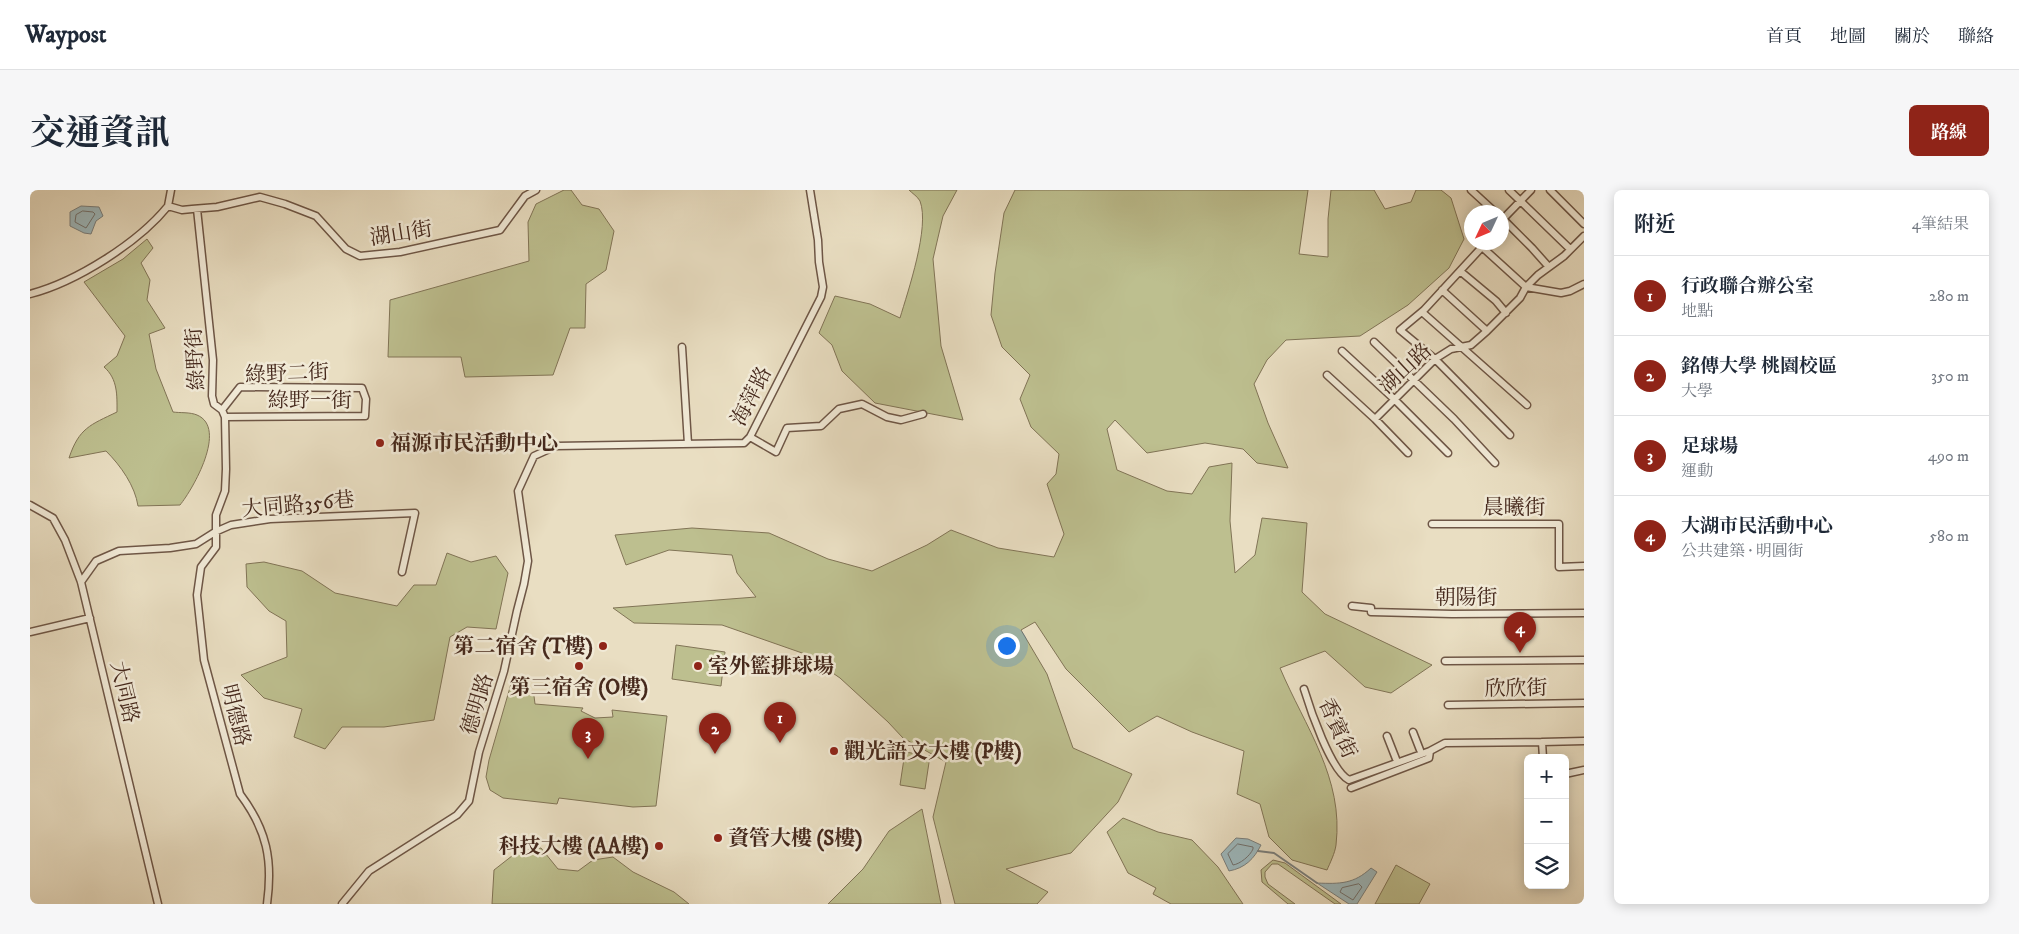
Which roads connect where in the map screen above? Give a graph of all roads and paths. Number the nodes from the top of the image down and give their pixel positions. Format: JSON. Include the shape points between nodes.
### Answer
{"nodes":[{"id":1,"x":171,"y":190,"type":"edge"},
{"id":2,"x":536,"y":190,"type":"edge"},
{"id":3,"x":810,"y":190,"type":"edge"},
{"id":4,"x":1471,"y":190,"type":"edge"},
{"id":5,"x":1509,"y":190,"type":"edge"},
{"id":6,"x":1531,"y":190,"type":"edge"},
{"id":7,"x":1550,"y":190,"type":"edge"},
{"id":8,"x":1520,"y":202,"type":"junction"},
{"id":9,"x":1487,"y":205,"type":"edge"},
{"id":10,"x":168,"y":206,"type":"junction"},
{"id":11,"x":197,"y":209,"type":"junction"},
{"id":12,"x":1509,"y":212,"type":"edge"},
{"id":13,"x":1584,"y":224,"type":"edge"},
{"id":14,"x":1509,"y":226,"type":"edge"},
{"id":15,"x":1584,"y":236,"type":"edge"},
{"id":16,"x":1570,"y":249,"type":"junction"},
{"id":17,"x":1478,"y":250,"type":"edge"},
{"id":18,"x":1487,"y":250,"type":"edge"},
{"id":19,"x":1548,"y":266,"type":"junction"},
{"id":20,"x":1460,"y":271,"type":"junction"},
{"id":21,"x":1584,"y":284,"type":"edge"},
{"id":22,"x":1526,"y":287,"type":"junction"},
{"id":23,"x":1442,"y":290,"type":"junction"},
{"id":24,"x":30,"y":294,"type":"edge"},
{"id":25,"x":1422,"y":312,"type":"junction"},
{"id":26,"x":1506,"y":313,"type":"junction"},
{"id":27,"x":1487,"y":331,"type":"junction"},
{"id":28,"x":1374,"y":342,"type":"dead end"},
{"id":29,"x":682,"y":347,"type":"dead end"},
{"id":30,"x":1461,"y":347,"type":"junction"},
{"id":31,"x":1342,"y":351,"type":"dead end"},
{"id":32,"x":1435,"y":359,"type":"junction"},
{"id":33,"x":1327,"y":375,"type":"dead end"},
{"id":34,"x":1413,"y":379,"type":"junction"},
{"id":35,"x":1394,"y":399,"type":"junction"},
{"id":36,"x":1527,"y":405,"type":"dead end"},
{"id":37,"x":222,"y":410,"type":"junction"},
{"id":38,"x":923,"y":414,"type":"dead end"},
{"id":39,"x":365,"y":416,"type":"joint"},
{"id":40,"x":225,"y":417,"type":"junction"},
{"id":41,"x":1375,"y":419,"type":"junction"},
{"id":42,"x":1510,"y":435,"type":"dead end"},
{"id":43,"x":750,"y":437,"type":"junction"},
{"id":44,"x":688,"y":444,"type":"junction"},
{"id":45,"x":1408,"y":453,"type":"dead end"},
{"id":46,"x":1448,"y":453,"type":"dead end"},
{"id":47,"x":534,"y":456,"type":"joint"},
{"id":48,"x":1495,"y":463,"type":"dead end"},
{"id":49,"x":30,"y":505,"type":"edge"},
{"id":50,"x":1432,"y":524,"type":"dead end"},
{"id":51,"x":215,"y":532,"type":"junction"},
{"id":52,"x":1584,"y":566,"type":"edge"},
{"id":53,"x":402,"y":572,"type":"dead end"},
{"id":54,"x":81,"y":582,"type":"junction"},
{"id":55,"x":1352,"y":606,"type":"dead end"},
{"id":56,"x":1584,"y":613,"type":"edge"},
{"id":57,"x":90,"y":618,"type":"junction"},
{"id":58,"x":30,"y":632,"type":"edge"},
{"id":59,"x":1584,"y":660,"type":"edge"},
{"id":60,"x":1446,"y":661,"type":"dead end"},
{"id":61,"x":1304,"y":689,"type":"dead end"},
{"id":62,"x":1584,"y":703,"type":"edge"},
{"id":63,"x":1448,"y":705,"type":"dead end"},
{"id":64,"x":1412,"y":732,"type":"dead end"},
{"id":65,"x":1387,"y":736,"type":"dead end"},
{"id":66,"x":1584,"y":741,"type":"edge"},
{"id":67,"x":1542,"y":742,"type":"junction"},
{"id":68,"x":1420,"y":750,"type":"dead end"},
{"id":69,"x":1430,"y":751,"type":"junction"},
{"id":70,"x":1543,"y":754,"type":"edge"},
{"id":71,"x":1396,"y":759,"type":"dead end"},
{"id":72,"x":1584,"y":770,"type":"edge"},
{"id":73,"x":1569,"y":773,"type":"edge"},
{"id":74,"x":1351,"y":788,"type":"dead end"},
{"id":75,"x":158,"y":904,"type":"edge"},
{"id":76,"x":267,"y":904,"type":"edge"},
{"id":77,"x":342,"y":904,"type":"edge"}],
"edges":[{"from":1,"to":10,"type":"street"},
{"from":2,"to":11,"type":"street","name":"湖山街","via":[[524,196],[500,230],[400,252],[360,256],[346,249],[316,216],[285,204],[260,197]]},
{"from":3,"to":43,"type":"street","name":"海萍路","via":[[818,240],[821,297]]},
{"from":4,"to":9,"type":"street"},
{"from":5,"to":8,"type":"street"},
{"from":6,"to":8,"type":"street"},
{"from":7,"to":13,"type":"street"},
{"from":8,"to":12,"type":"street"},
{"from":8,"to":16,"type":"street"},
{"from":10,"to":11,"type":"street","name":"湖山街","via":[[182,210]]},
{"from":10,"to":24,"type":"street","via":[[148,227],[88,271]]},
{"from":11,"to":37,"type":"street","name":"綠野街","via":[[213,360],[212,396],[214,404]]},
{"from":14,"to":19,"type":"street"},
{"from":15,"to":16,"type":"street","name":"湖山路"},
{"from":16,"to":19,"type":"street","name":"湖山路"},
{"from":17,"to":20,"type":"street","name":"湖山路"},
{"from":18,"to":22,"type":"street","name":"湖山路"},
{"from":19,"to":22,"type":"street","name":"湖山路"},
{"from":20,"to":23,"type":"street","name":"湖山路"},
{"from":20,"to":26,"type":"street"},
{"from":21,"to":22,"type":"street","via":[[1561,293]]},
{"from":22,"to":26,"type":"street","name":"湖山路"},
{"from":23,"to":25,"type":"street","name":"湖山路"},
{"from":23,"to":27,"type":"street"},
{"from":25,"to":30,"type":"street"},
{"from":25,"to":32,"type":"street","name":"湖山路","via":[[1400,330]]},
{"from":26,"to":27,"type":"street","name":"湖山路"},
{"from":27,"to":30,"type":"street","name":"湖山路","via":[[1471,345]]},
{"from":28,"to":34,"type":"street"},
{"from":29,"to":44,"type":"street"},
{"from":30,"to":32,"type":"street","name":"湖山路"},
{"from":30,"to":36,"type":"street"},
{"from":31,"to":35,"type":"street"},
{"from":32,"to":34,"type":"street","name":"湖山路"},
{"from":32,"to":42,"type":"street"},
{"from":33,"to":41,"type":"street"},
{"from":34,"to":35,"type":"street","name":"湖山路"},
{"from":34,"to":48,"type":"street"},
{"from":35,"to":41,"type":"street","name":"湖山路"},
{"from":35,"to":46,"type":"street"},
{"from":37,"to":39,"type":"street","name":"綠野二街","via":[[240,387],[362,388],[366,399]]},
{"from":37,"to":40,"type":"street","name":"綠野街"},
{"from":38,"to":43,"type":"street","via":[[901,420],[886,417],[862,404],[839,410],[821,426],[787,428],[776,452]]},
{"from":39,"to":40,"type":"street","name":"綠野一街"},
{"from":40,"to":51,"type":"street","name":"綠野街","via":[[225,490],[216,515]]},
{"from":41,"to":45,"type":"street"},
{"from":43,"to":44,"type":"street","name":"海萍路","via":[[744,443]]},
{"from":44,"to":47,"type":"street","name":"海萍路","via":[[556,446]]},
{"from":47,"to":77,"type":"street","name":"德明路","via":[[518,491],[528,561],[524,584],[469,801],[457,815],[369,871]]},
{"from":49,"to":54,"type":"street","name":"大同路","via":[[53,518]]},
{"from":50,"to":52,"type":"street","name":"晨曦街","via":[[1559,524],[1559,567]]},
{"from":51,"to":53,"type":"street","name":"大同路356巷","via":[[230,525],[270,519],[415,513]]},
{"from":51,"to":54,"type":"street","name":"大同路356巷","via":[[196,544],[119,551],[96,562]]},
{"from":51,"to":76,"type":"street","name":"明德路","via":[[216,548],[201,567],[198,582],[201,646],[240,794],[253,812],[267,850],[270,874]]},
{"from":54,"to":57,"type":"street","name":"大同路"},
{"from":55,"to":56,"type":"street","name":"朝陽街","via":[[1371,608],[1371,612],[1402,614]]},
{"from":57,"to":58,"type":"street"},
{"from":57,"to":75,"type":"street","name":"大同路"},
{"from":59,"to":60,"type":"street"},
{"from":61,"to":69,"type":"street","name":"香賓街","via":[[1322,740],[1342,776],[1349,780]]},
{"from":62,"to":63,"type":"street","name":"欣欣街"},
{"from":64,"to":68,"type":"street"},
{"from":65,"to":71,"type":"street"},
{"from":66,"to":67,"type":"street","name":"香賓街"},
{"from":67,"to":69,"type":"street","name":"香賓街","via":[[1445,743]]},
{"from":67,"to":70,"type":"street"},
{"from":69,"to":74,"type":"street","name":"香賓街","via":[[1429,758]]},
{"from":72,"to":73,"type":"street"}]}
